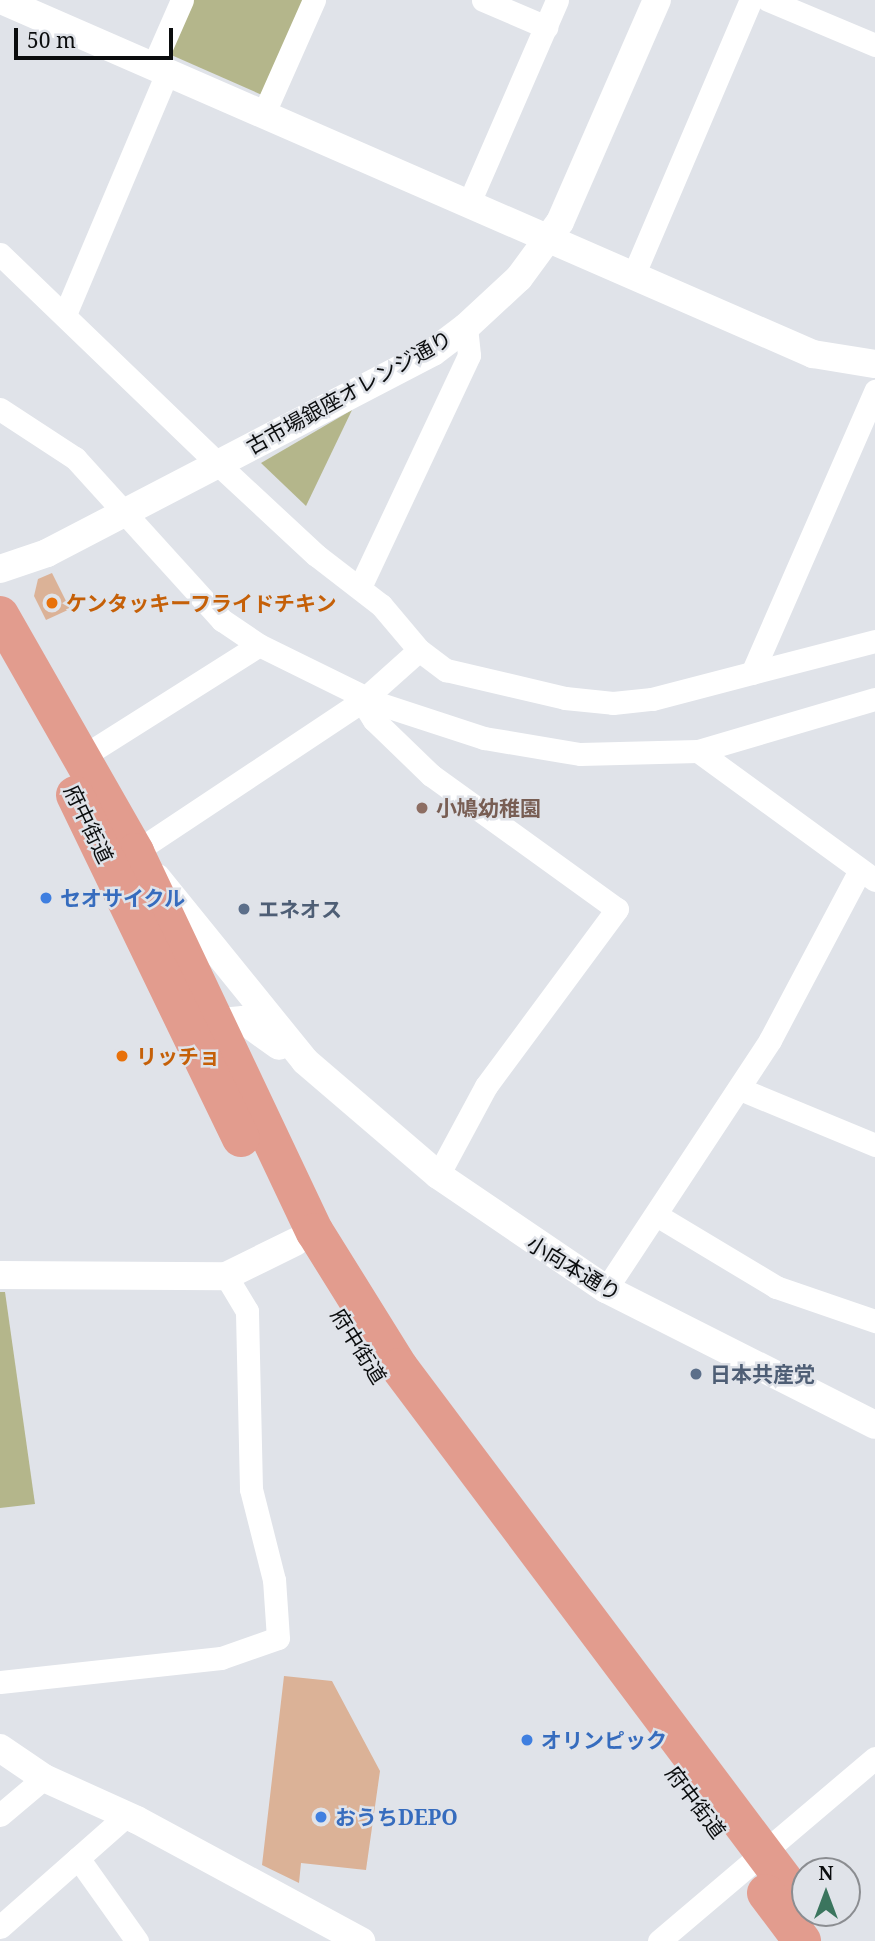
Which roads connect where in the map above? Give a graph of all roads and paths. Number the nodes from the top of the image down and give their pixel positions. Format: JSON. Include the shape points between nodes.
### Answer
{"nodes":[{"id":1,"x":1,"y":0,"type":"edge"},
{"id":2,"x":182,"y":0,"type":"edge"},
{"id":3,"x":314,"y":0,"type":"edge"},
{"id":4,"x":483,"y":0,"type":"edge"},
{"id":5,"x":557,"y":0,"type":"edge"},
{"id":6,"x":657,"y":0,"type":"edge"},
{"id":7,"x":751,"y":0,"type":"edge"},
{"id":8,"x":768,"y":0,"type":"edge"},
{"id":9,"x":546,"y":27,"type":"junction"},
{"id":10,"x":875,"y":45,"type":"edge"},
{"id":11,"x":160,"y":69,"type":"junction"},
{"id":12,"x":263,"y":115,"type":"junction"},
{"id":13,"x":468,"y":205,"type":"junction"},
{"id":14,"x":547,"y":239,"type":"junction"},
{"id":15,"x":0,"y":254,"type":"edge"},
{"id":16,"x":633,"y":276,"type":"junction"},
{"id":17,"x":66,"y":312,"type":"junction"},
{"id":18,"x":466,"y":327,"type":"junction"},
{"id":19,"x":875,"y":364,"type":"edge"},
{"id":20,"x":875,"y":391,"type":"edge"},
{"id":21,"x":0,"y":409,"type":"edge"},
{"id":22,"x":218,"y":464,"type":"junction"},
{"id":23,"x":120,"y":514,"type":"junction"},
{"id":24,"x":0,"y":569,"type":"edge"},
{"id":25,"x":360,"y":587,"type":"junction"},
{"id":26,"x":0,"y":615,"type":"edge"},
{"id":27,"x":875,"y":641,"type":"edge"},
{"id":28,"x":260,"y":645,"type":"junction"},
{"id":29,"x":419,"y":650,"type":"junction"},
{"id":30,"x":752,"y":673,"type":"junction"},
{"id":31,"x":35,"y":681,"type":"junction"},
{"id":32,"x":363,"y":699,"type":"junction"},
{"id":33,"x":875,"y":699,"type":"edge"},
{"id":34,"x":698,"y":751,"type":"junction"},
{"id":35,"x":82,"y":757,"type":"junction"},
{"id":36,"x":135,"y":852,"type":"junction"},
{"id":37,"x":867,"y":876,"type":"edge"},
{"id":38,"x":199,"y":1024,"type":"junction"},
{"id":39,"x":305,"y":1061,"type":"junction"},
{"id":40,"x":740,"y":1089,"type":"junction"},
{"id":41,"x":875,"y":1145,"type":"edge"},
{"id":42,"x":438,"y":1175,"type":"junction"},
{"id":43,"x":658,"y":1216,"type":"junction"},
{"id":44,"x":295,"y":1242,"type":"junction"},
{"id":45,"x":0,"y":1275,"type":"edge"},
{"id":46,"x":226,"y":1276,"type":"junction"},
{"id":47,"x":607,"y":1289,"type":"junction"},
{"id":48,"x":875,"y":1321,"type":"edge"},
{"id":49,"x":875,"y":1425,"type":"edge"},
{"id":50,"x":0,"y":1682,"type":"edge"},
{"id":51,"x":0,"y":1748,"type":"edge"},
{"id":52,"x":875,"y":1758,"type":"edge"},
{"id":53,"x":44,"y":1778,"type":"junction"},
{"id":54,"x":0,"y":1815,"type":"edge"},
{"id":55,"x":127,"y":1815,"type":"junction"},
{"id":56,"x":78,"y":1858,"type":"junction"},
{"id":57,"x":755,"y":1861,"type":"junction"},
{"id":58,"x":791,"y":1895,"type":"edge"},
{"id":59,"x":0,"y":1927,"type":"edge"},
{"id":60,"x":137,"y":1941,"type":"edge"},
{"id":61,"x":361,"y":1941,"type":"edge"},
{"id":62,"x":659,"y":1941,"type":"edge"},
{"id":63,"x":802,"y":1941,"type":"edge"}],
"edges":[{"from":1,"to":11,"type":"street"},
{"from":2,"to":11,"type":"street"},
{"from":3,"to":12,"type":"street"},
{"from":4,"to":9,"type":"street"},
{"from":5,"to":9,"type":"street"},
{"from":6,"to":14,"type":"street","name":"古市場銀座オレンジ通り","via":[[560,222]]},
{"from":7,"to":16,"type":"street"},
{"from":8,"to":10,"type":"street"},
{"from":9,"to":13,"type":"street"},
{"from":11,"to":12,"type":"street"},
{"from":11,"to":17,"type":"street"},
{"from":12,"to":13,"type":"street"},
{"from":13,"to":14,"type":"street"},
{"from":14,"to":16,"type":"street"},
{"from":14,"to":18,"type":"street","name":"古市場銀座オレンジ通り","via":[[519,278]]},
{"from":15,"to":17,"type":"street"},
{"from":16,"to":19,"type":"street","via":[[813,354]]},
{"from":17,"to":22,"type":"street"},
{"from":18,"to":22,"type":"street","name":"古市場銀座オレンジ通り","via":[[433,352]]},
{"from":18,"to":25,"type":"street","via":[[469,355]]},
{"from":20,"to":30,"type":"street"},
{"from":21,"to":23,"type":"street","via":[[75,458]]},
{"from":22,"to":23,"type":"street","name":"古市場銀座オレンジ通り"},
{"from":22,"to":25,"type":"street","via":[[316,555]]},
{"from":23,"to":24,"type":"street","name":"古市場銀座オレンジ通り","via":[[47,553]]},
{"from":23,"to":28,"type":"street","via":[[222,620]]},
{"from":25,"to":29,"type":"street"},
{"from":26,"to":31,"type":"highway","name":"府中街道"},
{"from":27,"to":30,"type":"street"},
{"from":28,"to":32,"type":"street"},
{"from":28,"to":35,"type":"street"},
{"from":29,"to":30,"type":"street","via":[[446,670],[565,698],[613,703],[652,699]]},
{"from":29,"to":32,"type":"street"},
{"from":31,"to":35,"type":"highway","name":"府中街道"},
{"from":31,"to":38,"type":"highway","name":"府中街道","via":[[61,768]]},
{"from":32,"to":34,"type":"street","via":[[484,738],[558,753]]},
{"from":32,"to":36,"type":"street"},
{"from":32,"to":42,"type":"street","via":[[374,720],[431,775],[617,909],[486,1086]]},
{"from":33,"to":34,"type":"street"},
{"from":34,"to":37,"type":"street"},
{"from":35,"to":36,"type":"highway","name":"府中街道"},
{"from":36,"to":38,"type":"highway","name":"府中街道"},
{"from":36,"to":39,"type":"street"},
{"from":37,"to":40,"type":"street"},
{"from":38,"to":39,"type":"street","via":[[243,1020]]},
{"from":38,"to":44,"type":"highway","name":"府中街道"},
{"from":38,"to":57,"type":"highway","name":"府中街道","via":[[315,1231],[400,1367]]},
{"from":39,"to":42,"type":"street","name":"小向本通り"},
{"from":40,"to":41,"type":"street"},
{"from":40,"to":43,"type":"street"},
{"from":42,"to":47,"type":"street","name":"小向本通り"},
{"from":43,"to":47,"type":"street"},
{"from":43,"to":48,"type":"street","via":[[776,1287]]},
{"from":44,"to":46,"type":"street"},
{"from":44,"to":57,"type":"highway","name":"府中街道","via":[[377,1377]]},
{"from":45,"to":46,"type":"street"},
{"from":46,"to":50,"type":"street","via":[[247,1311],[251,1489],[274,1580],[278,1638],[221,1658]]},
{"from":47,"to":49,"type":"street","name":"小向本通り"},
{"from":51,"to":53,"type":"street"},
{"from":52,"to":57,"type":"street"},
{"from":53,"to":54,"type":"street"},
{"from":53,"to":55,"type":"street"},
{"from":55,"to":56,"type":"street"},
{"from":55,"to":61,"type":"street"},
{"from":56,"to":59,"type":"street"},
{"from":56,"to":60,"type":"street"},
{"from":57,"to":58,"type":"highway","name":"府中街道"},
{"from":57,"to":62,"type":"street"},
{"from":57,"to":63,"type":"highway","name":"府中街道"}]}
